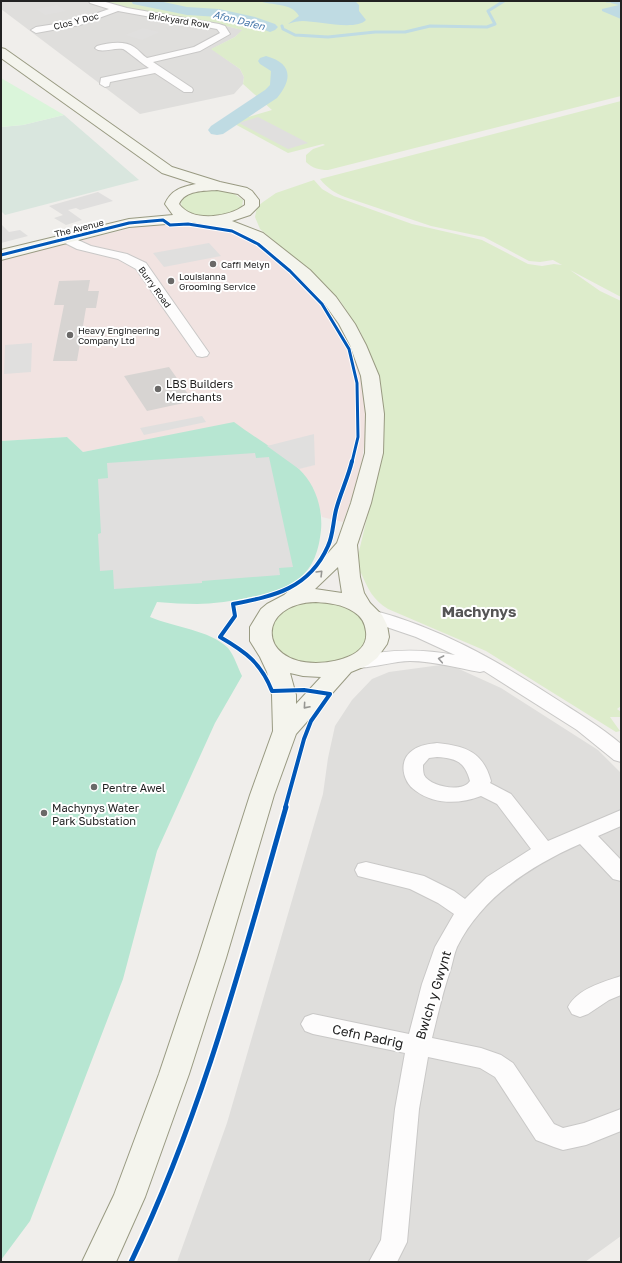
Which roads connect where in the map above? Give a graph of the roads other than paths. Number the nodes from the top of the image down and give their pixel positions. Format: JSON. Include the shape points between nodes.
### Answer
{"nodes":[{"id":1,"x":93,"y":1,"type":"edge"},
{"id":2,"x":116,"y":9,"type":"junction"},
{"id":3,"x":36,"y":30,"type":"dead end"},
{"id":4,"x":100,"y":48,"type":"dead end"},
{"id":5,"x":1,"y":52,"type":"edge"},
{"id":6,"x":145,"y":61,"type":"junction"},
{"id":7,"x":158,"y":69,"type":"junction"},
{"id":8,"x":94,"y":76,"type":"dead end"},
{"id":9,"x":195,"y":81,"type":"dead end"},
{"id":10,"x":167,"y":170,"type":"junction"},
{"id":11,"x":217,"y":186,"type":"junction"},
{"id":12,"x":174,"y":200,"type":"junction"},
{"id":13,"x":249,"y":210,"type":"junction"},
{"id":14,"x":190,"y":218,"type":"junction"},
{"id":15,"x":207,"y":220,"type":"junction"},
{"id":16,"x":129,"y":223,"type":"junction"},
{"id":17,"x":258,"y":236,"type":"junction"},
{"id":18,"x":67,"y":239,"type":"junction"},
{"id":19,"x":1,"y":256,"type":"edge"},
{"id":20,"x":202,"y":353,"type":"dead end"},
{"id":21,"x":347,"y":545,"type":"junction"},
{"id":22,"x":292,"y":599,"type":"junction"},
{"id":23,"x":367,"y":612,"type":"junction"},
{"id":24,"x":270,"y":654,"type":"junction"},
{"id":25,"x":349,"y":665,"type":"junction"},
{"id":26,"x":492,"y":669,"type":"junction"},
{"id":27,"x":285,"y":731,"type":"junction"},
{"id":28,"x":621,"y":755,"type":"edge"},
{"id":29,"x":478,"y":786,"type":"dead end"},
{"id":30,"x":621,"y":817,"type":"edge"},
{"id":31,"x":583,"y":834,"type":"junction"},
{"id":32,"x":544,"y":851,"type":"junction"},
{"id":33,"x":366,"y":870,"type":"dead end"},
{"id":34,"x":621,"y":873,"type":"edge"},
{"id":35,"x":466,"y":911,"type":"junction"},
{"id":36,"x":621,"y":985,"type":"edge"},
{"id":37,"x":580,"y":1007,"type":"dead end"},
{"id":38,"x":313,"y":1024,"type":"dead end"},
{"id":39,"x":418,"y":1046,"type":"junction"},
{"id":40,"x":621,"y":1120,"type":"edge"},
{"id":41,"x":99,"y":1262,"type":"edge"},
{"id":42,"x":383,"y":1262,"type":"edge"}],
"edges":[{"from":1,"to":2,"type":"street","name":"Brickyard Row"},
{"from":2,"to":3,"type":"street","name":"Clos Y Doc","via":[[77,23]]},
{"from":2,"to":6,"type":"street","name":"Brickyard Row","via":[[219,27],[226,34],[197,49]]},
{"from":4,"to":6,"type":"street","via":[[112,43],[129,48]]},
{"from":5,"to":10,"type":"main road"},
{"from":6,"to":7,"type":"street"},
{"from":7,"to":8,"type":"street","via":[[105,82]]},
{"from":7,"to":9,"type":"street","via":[[184,87]]},
{"from":10,"to":11,"type":"main road"},
{"from":10,"to":12,"type":"main road","via":[[172,179]]},
{"from":11,"to":12,"type":"main road","name":"The Avenue","via":[[190,190]]},
{"from":11,"to":13,"type":"main road","via":[[234,188],[247,194],[253,203]]},
{"from":12,"to":14,"type":"main road","via":[[177,212]]},
{"from":12,"to":16,"type":"main road","name":"The Avenue"},
{"from":13,"to":15,"type":"main road","via":[[233,217]]},
{"from":13,"to":17,"type":"main road"},
{"from":14,"to":15,"type":"main road","name":"The Avenue"},
{"from":14,"to":16,"type":"main road","name":"The Avenue"},
{"from":15,"to":17,"type":"main road","via":[[233,226]]},
{"from":16,"to":18,"type":"main road","name":"The Avenue"},
{"from":17,"to":21,"type":"main road","via":[[304,273],[330,300],[347,324],[370,376],[376,414],[374,453]]},
{"from":18,"to":19,"type":"main road","name":"The Avenue"},
{"from":18,"to":20,"type":"street","name":"Burry Road","via":[[89,249],[133,260],[140,266]]},
{"from":22,"to":21,"type":"main road","one_way":true},
{"from":21,"to":23,"type":"main road","via":[[353,593]]},
{"from":22,"to":23,"type":"main road","via":[[331,596],[348,600]]},
{"from":22,"to":24,"type":"main road","via":[[272,610],[261,625],[263,645]]},
{"from":23,"to":25,"type":"main road","via":[[378,627],[378,639],[370,652]]},
{"from":23,"to":26,"type":"street","via":[[456,647]]},
{"from":24,"to":25,"type":"main road","via":[[296,668],[320,670]]},
{"from":24,"to":27,"type":"main road","via":[[284,695]]},
{"from":26,"to":25,"type":"street","one_way":true,"via":[[411,655],[382,657]]},
{"from":25,"to":27,"type":"main road","one_way":true},
{"from":26,"to":28,"type":"street","via":[[609,742]]},
{"from":27,"to":41,"type":"main road","via":[[262,795],[174,1074],[129,1197]]},
{"from":29,"to":32,"type":"street","via":[[504,799]]},
{"from":30,"to":31,"type":"street","name":"Bwlch y Gwynt"},
{"from":31,"to":32,"type":"street","name":"Bwlch y Gwynt"},
{"from":31,"to":34,"type":"street"},
{"from":32,"to":35,"type":"street","name":"Bwlch y Gwynt","via":[[495,884]]},
{"from":33,"to":35,"type":"street","via":[[416,882],[446,897]]},
{"from":35,"to":39,"type":"street","name":"Bwlch y Gwynt","via":[[446,947]]},
{"from":36,"to":37,"type":"street","via":[[601,993]]},
{"from":38,"to":39,"type":"street","name":"Cefn Padrig"},
{"from":39,"to":40,"type":"street","name":"Cefn Padrig","via":[[492,1062],[504,1070],[545,1132],[563,1139],[586,1134]]},
{"from":39,"to":42,"type":"street","name":"Bwlch y Gwynt","via":[[408,1109],[394,1242]]}]}
